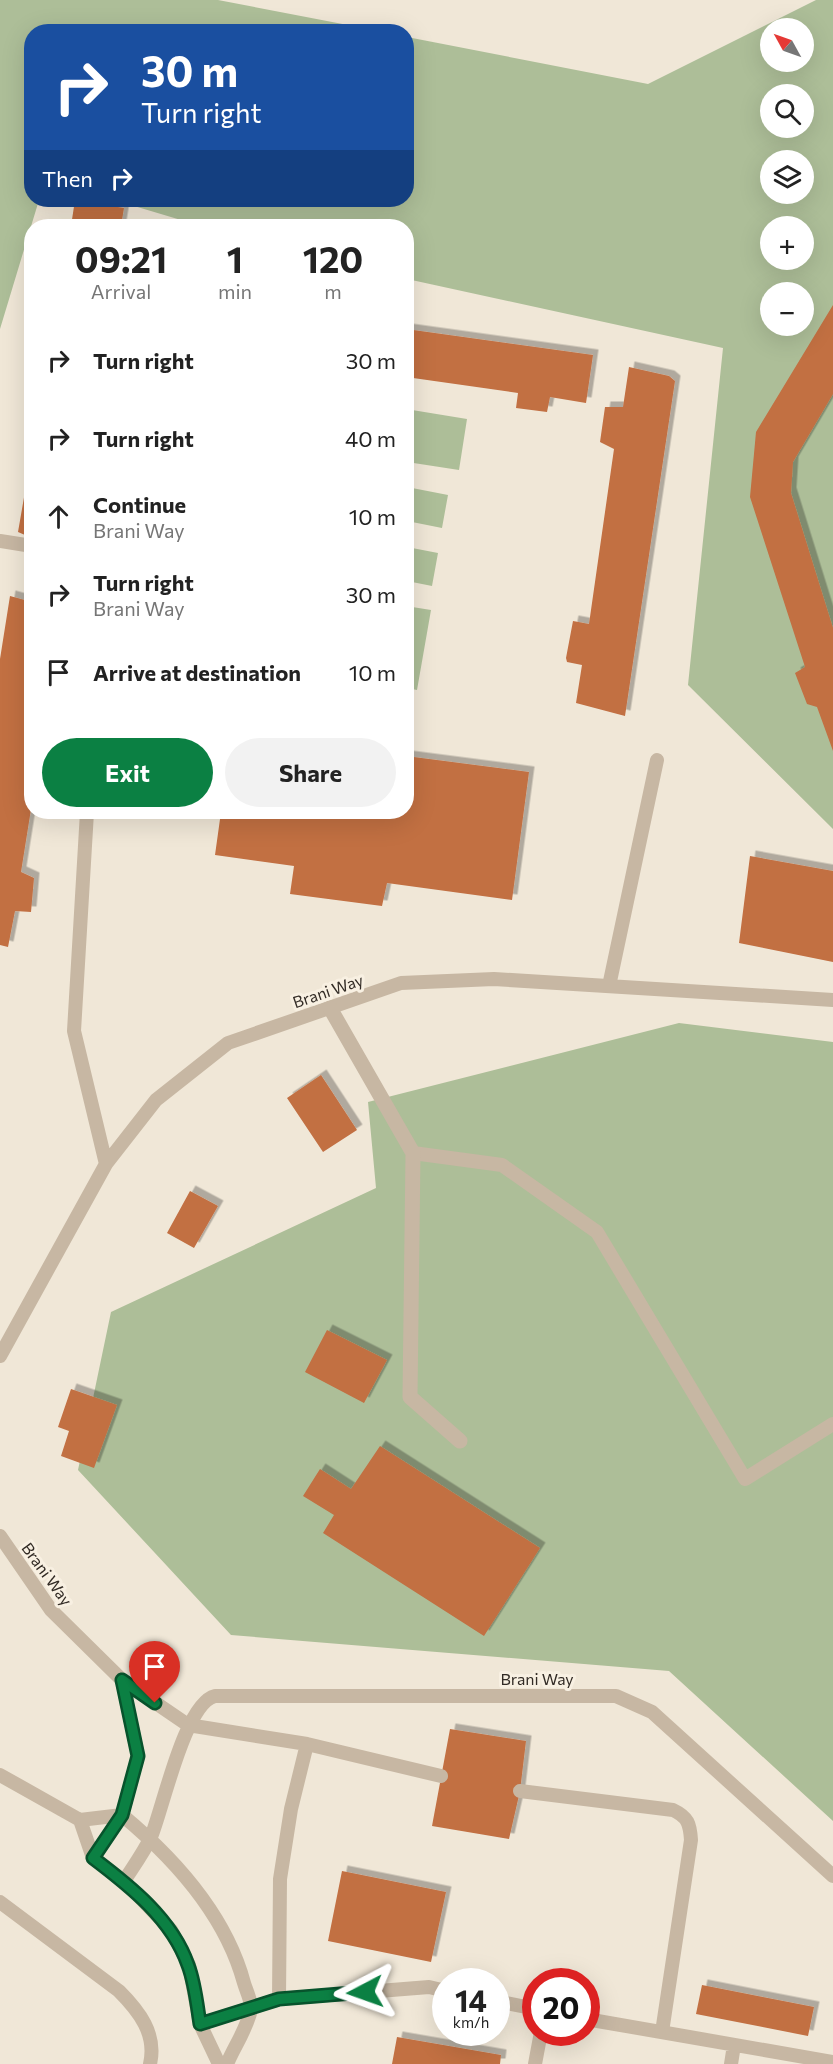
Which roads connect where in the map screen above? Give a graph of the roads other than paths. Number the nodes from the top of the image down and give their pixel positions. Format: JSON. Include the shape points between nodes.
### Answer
{"nodes":[{"id":1,"x":0,"y":541,"type":"edge"},
{"id":2,"x":24,"y":545,"type":"edge"},
{"id":3,"x":657,"y":760,"type":"dead end"},
{"id":4,"x":87,"y":819,"type":"edge"},
{"id":5,"x":609,"y":986,"type":"junction"},
{"id":6,"x":833,"y":1000,"type":"edge"},
{"id":7,"x":330,"y":1008,"type":"junction"},
{"id":8,"x":413,"y":1153,"type":"junction"},
{"id":9,"x":106,"y":1164,"type":"junction"},
{"id":10,"x":0,"y":1356,"type":"edge"},
{"id":11,"x":833,"y":1424,"type":"edge"},
{"id":12,"x":460,"y":1441,"type":"dead end"},
{"id":13,"x":0,"y":1536,"type":"edge"},
{"id":14,"x":122,"y":1680,"type":"junction"},
{"id":15,"x":188,"y":1725,"type":"junction"},
{"id":16,"x":307,"y":1744,"type":"junction"},
{"id":17,"x":0,"y":1775,"type":"edge"},
{"id":18,"x":441,"y":1776,"type":"dead end"},
{"id":19,"x":520,"y":1791,"type":"dead end"},
{"id":20,"x":122,"y":1815,"type":"junction"},
{"id":21,"x":80,"y":1820,"type":"junction"},
{"id":22,"x":150,"y":1838,"type":"junction"},
{"id":23,"x":93,"y":1858,"type":"junction"},
{"id":24,"x":833,"y":1876,"type":"edge"},
{"id":25,"x":124,"y":1881,"type":"junction"},
{"id":26,"x":0,"y":1902,"type":"edge"},
{"id":27,"x":432,"y":1988,"type":"edge"},
{"id":28,"x":279,"y":1999,"type":"junction"},
{"id":29,"x":251,"y":2008,"type":"junction"},
{"id":30,"x":600,"y":2021,"type":"edge"},
{"id":31,"x":200,"y":2024,"type":"junction"},
{"id":32,"x":662,"y":2032,"type":"junction"},
{"id":33,"x":734,"y":2045,"type":"junction"},
{"id":34,"x":538,"y":2046,"type":"edge"},
{"id":35,"x":833,"y":2062,"type":"edge"},
{"id":36,"x":150,"y":2064,"type":"edge"},
{"id":37,"x":219,"y":2064,"type":"edge"},
{"id":38,"x":227,"y":2064,"type":"edge"},
{"id":39,"x":535,"y":2064,"type":"edge"},
{"id":40,"x":731,"y":2064,"type":"edge"}],
"edges":[{"from":1,"to":2,"type":"lane"},
{"from":3,"to":5,"type":"lane"},
{"from":4,"to":9,"type":"lane","via":[[74,1031]]},
{"from":5,"to":6,"type":"lane","name":"Brani Way"},
{"from":5,"to":7,"type":"lane","name":"Brani Way","via":[[494,979],[401,983]]},
{"from":7,"to":8,"type":"street"},
{"from":7,"to":9,"type":"lane","name":"Brani Way","via":[[228,1043],[156,1100]]},
{"from":8,"to":11,"type":"lane","via":[[502,1165],[597,1232],[746,1479]]},
{"from":8,"to":12,"type":"street","via":[[410,1397]]},
{"from":9,"to":10,"type":"lane","name":"Brani Way"},
{"from":13,"to":14,"type":"lane","name":"Brani Way","via":[[51,1610]]},
{"from":14,"to":15,"type":"lane","name":"Brani Way"},
{"from":14,"to":20,"type":"lane","via":[[138,1756]]},
{"from":15,"to":16,"type":"lane"},
{"from":15,"to":22,"type":"lane","name":"Brani Way"},
{"from":15,"to":24,"type":"lane","name":"Brani Way","via":[[205,1701],[215,1696],[616,1696],[652,1712]]},
{"from":16,"to":18,"type":"lane"},
{"from":16,"to":28,"type":"lane","via":[[291,1809],[280,1880]]},
{"from":17,"to":21,"type":"lane"},
{"from":19,"to":32,"type":"lane","via":[[673,1810],[686,1817],[691,1840]]},
{"from":20,"to":21,"type":"lane"},
{"from":20,"to":22,"type":"lane"},
{"from":20,"to":23,"type":"lane"},
{"from":21,"to":23,"type":"lane"},
{"from":22,"to":25,"type":"lane","name":"Brani Way"},
{"from":22,"to":29,"type":"lane","via":[[220,1924],[238,1959]]},
{"from":23,"to":25,"type":"lane"},
{"from":25,"to":31,"type":"lane","via":[[171,1930],[189,1965]]},
{"from":26,"to":36,"type":"lane","via":[[135,2007],[147,2026]]},
{"from":27,"to":28,"type":"lane"},
{"from":28,"to":29,"type":"lane"},
{"from":29,"to":31,"type":"lane"},
{"from":29,"to":38,"type":"lane"},
{"from":30,"to":32,"type":"lane"},
{"from":31,"to":37,"type":"lane"},
{"from":32,"to":33,"type":"lane"},
{"from":33,"to":35,"type":"lane"},
{"from":33,"to":40,"type":"lane"},
{"from":34,"to":39,"type":"lane"}]}
